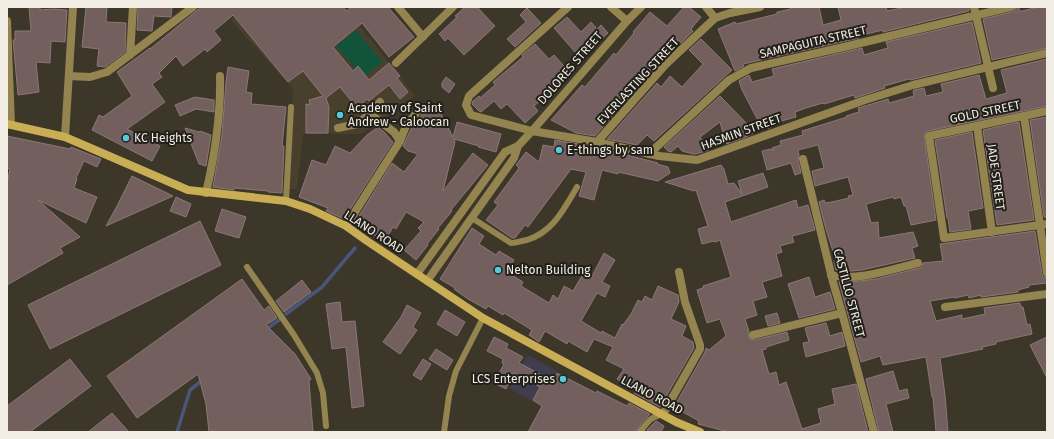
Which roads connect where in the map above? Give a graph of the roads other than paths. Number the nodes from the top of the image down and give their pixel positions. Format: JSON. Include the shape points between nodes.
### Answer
{"nodes":[{"id":1,"x":73,"y":7,"type":"edge"},
{"id":2,"x":133,"y":7,"type":"edge"},
{"id":3,"x":193,"y":7,"type":"edge"},
{"id":4,"x":398,"y":7,"type":"edge"},
{"id":5,"x":453,"y":7,"type":"edge"},
{"id":6,"x":568,"y":7,"type":"edge"},
{"id":7,"x":611,"y":7,"type":"edge"},
{"id":8,"x":641,"y":7,"type":"edge"},
{"id":9,"x":706,"y":7,"type":"edge"},
{"id":10,"x":760,"y":7,"type":"edge"},
{"id":11,"x":1010,"y":7,"type":"edge"},
{"id":12,"x":975,"y":11,"type":"edge"},
{"id":13,"x":715,"y":18,"type":"junction"},
{"id":14,"x":7,"y":21,"type":"edge"},
{"id":15,"x":627,"y":21,"type":"junction"},
{"id":16,"x":423,"y":37,"type":"junction"},
{"id":17,"x":1047,"y":53,"type":"edge"},
{"id":18,"x":130,"y":55,"type":"junction"},
{"id":19,"x":396,"y":62,"type":"dead end"},
{"id":20,"x":988,"y":68,"type":"junction"},
{"id":21,"x":69,"y":76,"type":"junction"},
{"id":22,"x":220,"y":76,"type":"dead end"},
{"id":23,"x":993,"y":88,"type":"dead end"},
{"id":24,"x":380,"y":102,"type":"dead end"},
{"id":25,"x":291,"y":107,"type":"dead end"},
{"id":26,"x":1047,"y":111,"type":"edge"},
{"id":27,"x":417,"y":112,"type":"dead end"},
{"id":28,"x":370,"y":114,"type":"junction"},
{"id":29,"x":1024,"y":116,"type":"junction"},
{"id":30,"x":9,"y":124,"type":"edge"},
{"id":31,"x":977,"y":126,"type":"junction"},
{"id":32,"x":338,"y":128,"type":"dead end"},
{"id":33,"x":532,"y":131,"type":"junction"},
{"id":34,"x":65,"y":137,"type":"junction"},
{"id":35,"x":400,"y":141,"type":"junction"},
{"id":36,"x":597,"y":142,"type":"junction"},
{"id":37,"x":518,"y":146,"type":"junction"},
{"id":38,"x":649,"y":154,"type":"junction"},
{"id":39,"x":803,"y":159,"type":"dead end"},
{"id":40,"x":578,"y":187,"type":"dead end"},
{"id":41,"x":206,"y":193,"type":"junction"},
{"id":42,"x":286,"y":201,"type":"junction"},
{"id":43,"x":472,"y":218,"type":"junction"},
{"id":44,"x":1043,"y":225,"type":"edge"},
{"id":45,"x":346,"y":226,"type":"junction"},
{"id":46,"x":992,"y":232,"type":"junction"},
{"id":47,"x":918,"y":263,"type":"dead end"},
{"id":48,"x":247,"y":267,"type":"dead end"},
{"id":49,"x":679,"y":272,"type":"dead end"},
{"id":50,"x":1047,"y":272,"type":"edge"},
{"id":51,"x":417,"y":274,"type":"junction"},
{"id":52,"x":831,"y":276,"type":"junction"},
{"id":53,"x":427,"y":281,"type":"junction"},
{"id":54,"x":1047,"y":294,"type":"edge"},
{"id":55,"x":945,"y":307,"type":"dead end"},
{"id":56,"x":842,"y":313,"type":"junction"},
{"id":57,"x":483,"y":318,"type":"junction"},
{"id":58,"x":753,"y":335,"type":"dead end"},
{"id":59,"x":663,"y":414,"type":"junction"},
{"id":60,"x":326,"y":426,"type":"dead end"},
{"id":61,"x":444,"y":432,"type":"edge"},
{"id":62,"x":640,"y":432,"type":"edge"},
{"id":63,"x":700,"y":432,"type":"edge"},
{"id":64,"x":874,"y":432,"type":"edge"}],
"edges":[{"from":1,"to":21,"type":"street"},
{"from":2,"to":18,"type":"street"},
{"from":3,"to":18,"type":"street"},
{"from":4,"to":16,"type":"street"},
{"from":5,"to":16,"type":"street"},
{"from":6,"to":33,"type":"street","name":"HASMIN STREET","via":[[469,96],[466,105],[471,115]]},
{"from":7,"to":15,"type":"street"},
{"from":8,"to":15,"type":"street","name":"DOLORES STREET"},
{"from":9,"to":13,"type":"street"},
{"from":10,"to":13,"type":"street","name":"EVERLASTING STREET"},
{"from":11,"to":12,"type":"street","name":"SAMPAGUITA STREET"},
{"from":12,"to":20,"type":"street"},
{"from":12,"to":38,"type":"street","name":"SAMPAGUITA STREET","via":[[844,47],[751,68],[729,80]]},
{"from":13,"to":36,"type":"street","name":"EVERLASTING STREET","via":[[665,66]]},
{"from":14,"to":30,"type":"street"},
{"from":15,"to":33,"type":"street","name":"DOLORES STREET"},
{"from":16,"to":19,"type":"street"},
{"from":17,"to":20,"type":"street","name":"HASMIN STREET"},
{"from":18,"to":21,"type":"street","via":[[99,75]]},
{"from":20,"to":23,"type":"street"},
{"from":20,"to":38,"type":"street","name":"HASMIN STREET","via":[[913,85],[865,100],[697,160]]},
{"from":21,"to":34,"type":"street"},
{"from":22,"to":41,"type":"street","via":[[219,120]]},
{"from":24,"to":28,"type":"street"},
{"from":25,"to":42,"type":"lane"},
{"from":26,"to":29,"type":"street","name":"GOLD STREET"},
{"from":27,"to":35,"type":"street","via":[[406,126]]},
{"from":28,"to":32,"type":"street","via":[[357,124]]},
{"from":28,"to":35,"type":"street","via":[[394,132]]},
{"from":29,"to":31,"type":"street","name":"GOLD STREET"},
{"from":29,"to":44,"type":"street"},
{"from":30,"to":34,"type":"main road","name":"LLANO ROAD"},
{"from":31,"to":46,"type":"street","name":"JADE STREET"},
{"from":31,"to":46,"type":"street","name":"GOLD STREET","via":[[929,136],[944,238]]},
{"from":33,"to":36,"type":"street","name":"HASMIN STREET"},
{"from":33,"to":37,"type":"street","name":"DOLORES STREET"},
{"from":34,"to":41,"type":"main road","name":"LLANO ROAD","via":[[188,190]]},
{"from":35,"to":45,"type":"street"},
{"from":36,"to":38,"type":"street","name":"HASMIN STREET"},
{"from":37,"to":43,"type":"street","name":"DOLORES STREET","via":[[514,158]]},
{"from":37,"to":51,"type":"street","name":"DOLORES STREET","via":[[505,152]]},
{"from":39,"to":52,"type":"street","name":"CASTILLO STREET"},
{"from":40,"to":43,"type":"lane","via":[[548,230],[532,238],[511,243]]},
{"from":41,"to":42,"type":"main road","name":"LLANO ROAD"},
{"from":42,"to":45,"type":"main road","name":"LLANO ROAD","via":[[310,208]]},
{"from":43,"to":53,"type":"street","name":"DOLORES STREET"},
{"from":44,"to":46,"type":"street"},
{"from":44,"to":50,"type":"street"},
{"from":45,"to":51,"type":"main road","name":"LLANO ROAD"},
{"from":47,"to":52,"type":"street","via":[[854,277]]},
{"from":48,"to":60,"type":"lane","via":[[317,373],[323,393]]},
{"from":49,"to":59,"type":"street","via":[[685,302],[700,349]]},
{"from":51,"to":53,"type":"main road","name":"LLANO ROAD"},
{"from":52,"to":56,"type":"street","name":"CASTILLO STREET"},
{"from":53,"to":57,"type":"main road","name":"LLANO ROAD"},
{"from":54,"to":55,"type":"street"},
{"from":56,"to":58,"type":"street"},
{"from":56,"to":64,"type":"street","name":"CASTILLO STREET"},
{"from":57,"to":59,"type":"main road","name":"LLANO ROAD"},
{"from":57,"to":61,"type":"lane","via":[[456,371],[449,396]]},
{"from":59,"to":62,"type":"lane","via":[[649,420]]},
{"from":59,"to":63,"type":"main road","name":"LLANO ROAD"}]}
